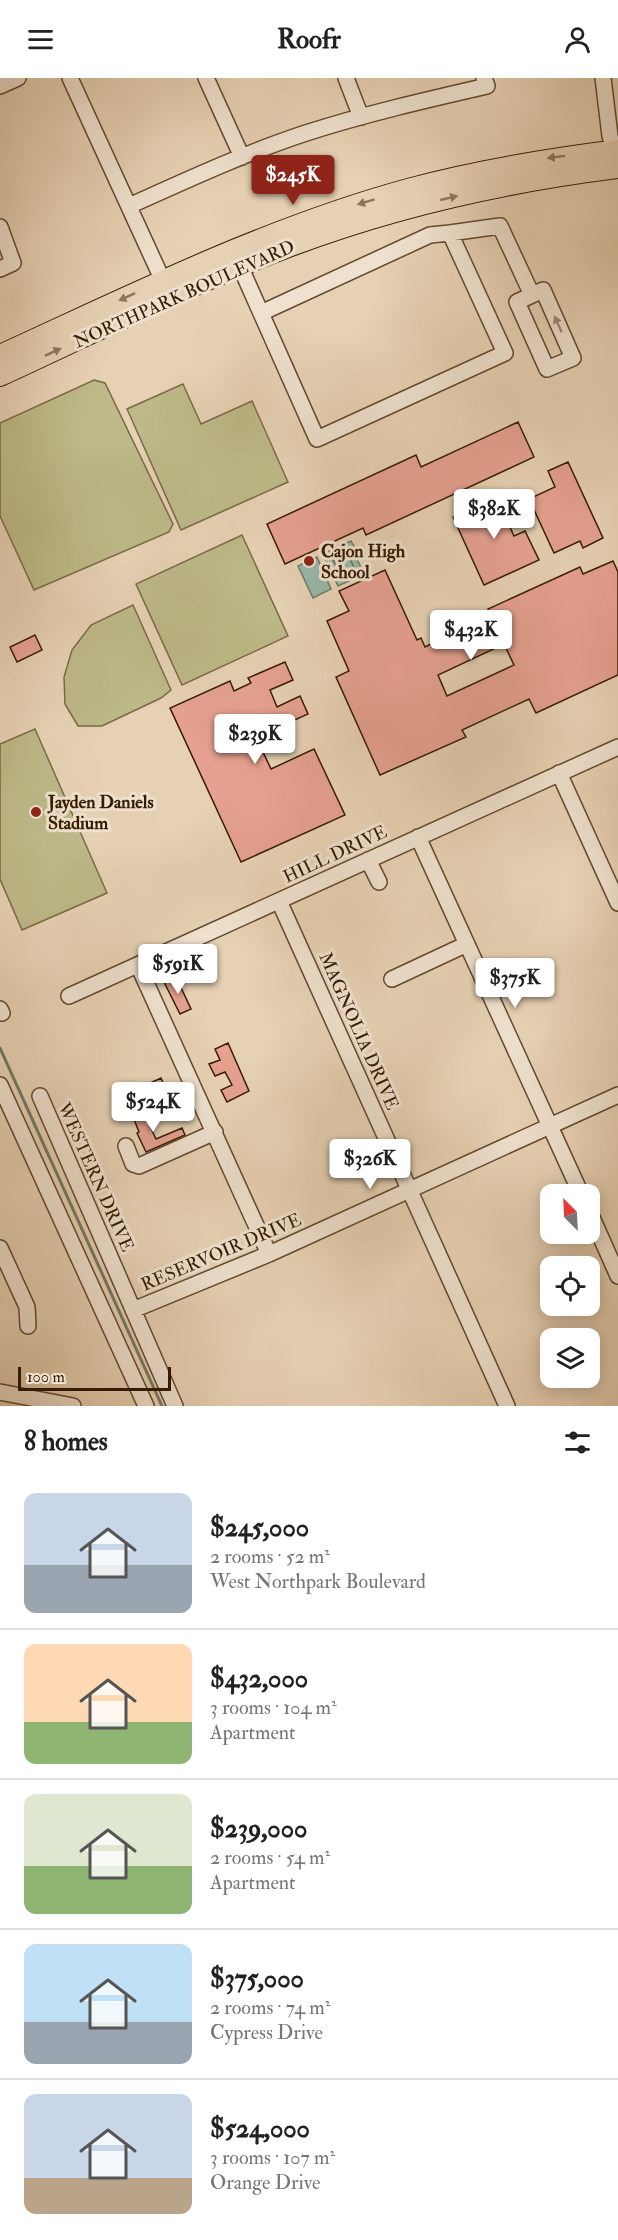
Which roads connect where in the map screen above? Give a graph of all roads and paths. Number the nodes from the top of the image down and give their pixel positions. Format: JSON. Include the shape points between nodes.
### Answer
{"nodes":[{"id":1,"x":18,"y":78,"type":"edge"},
{"id":2,"x":70,"y":78,"type":"edge"},
{"id":3,"x":206,"y":78,"type":"edge"},
{"id":4,"x":346,"y":78,"type":"edge"},
{"id":5,"x":603,"y":78,"type":"edge"},
{"id":6,"x":485,"y":82,"type":"edge"},
{"id":7,"x":0,"y":86,"type":"edge"},
{"id":8,"x":360,"y":117,"type":"junction"},
{"id":9,"x":242,"y":157,"type":"junction"},
{"id":10,"x":617,"y":158,"type":"edge"},
{"id":11,"x":129,"y":206,"type":"junction"},
{"id":12,"x":0,"y":227,"type":"edge"},
{"id":13,"x":450,"y":233,"type":"junction"},
{"id":14,"x":6,"y":266,"type":"edge"},
{"id":15,"x":240,"y":266,"type":"junction"},
{"id":16,"x":163,"y":280,"type":"junction"},
{"id":17,"x":537,"y":292,"type":"junction"},
{"id":18,"x":261,"y":313,"type":"junction"},
{"id":19,"x":0,"y":355,"type":"edge"},
{"id":20,"x":0,"y":376,"type":"edge"},
{"id":21,"x":618,"y":747,"type":"edge"},
{"id":22,"x":559,"y":773,"type":"junction"},
{"id":23,"x":418,"y":837,"type":"junction"},
{"id":24,"x":368,"y":860,"type":"junction"},
{"id":25,"x":379,"y":882,"type":"dead end"},
{"id":26,"x":279,"y":901,"type":"junction"},
{"id":27,"x":618,"y":903,"type":"edge"},
{"id":28,"x":467,"y":944,"type":"junction"},
{"id":29,"x":138,"y":965,"type":"junction"},
{"id":30,"x":392,"y":979,"type":"dead end"},
{"id":31,"x":69,"y":996,"type":"dead end"},
{"id":32,"x":0,"y":1085,"type":"edge"},
{"id":33,"x":618,"y":1095,"type":"edge"},
{"id":34,"x":40,"y":1096,"type":"dead end"},
{"id":35,"x":550,"y":1126,"type":"junction"},
{"id":36,"x":215,"y":1132,"type":"junction"},
{"id":37,"x":126,"y":1146,"type":"dead end"},
{"id":38,"x":576,"y":1184,"type":"edge"},
{"id":39,"x":409,"y":1191,"type":"junction"},
{"id":40,"x":600,"y":1236,"type":"edge"},
{"id":41,"x":0,"y":1248,"type":"edge"},
{"id":42,"x":269,"y":1254,"type":"junction"},
{"id":43,"x":618,"y":1276,"type":"edge"},
{"id":44,"x":133,"y":1310,"type":"junction"},
{"id":45,"x":28,"y":1326,"type":"dead end"},
{"id":46,"x":0,"y":1392,"type":"edge"},
{"id":47,"x":73,"y":1406,"type":"edge"},
{"id":48,"x":147,"y":1406,"type":"edge"},
{"id":49,"x":175,"y":1406,"type":"edge"},
{"id":50,"x":507,"y":1406,"type":"edge"}],
"edges":[{"from":1,"to":7,"type":"street"},
{"from":2,"to":11,"type":"street"},
{"from":3,"to":9,"type":"street"},
{"from":4,"to":8,"type":"street"},
{"from":5,"to":10,"type":"street","via":[[610,136]]},
{"from":6,"to":8,"type":"street"},
{"from":8,"to":9,"type":"street"},
{"from":9,"to":11,"type":"street"},
{"from":15,"to":10,"type":"main road","name":"NORTHPARK BOULEVARD","one_way":true,"via":[[343,228],[433,201]]},
{"from":10,"to":16,"type":"main road","one_way":true,"via":[[540,159],[408,189],[277,232]]},
{"from":11,"to":16,"type":"street"},
{"from":12,"to":14,"type":"street"},
{"from":13,"to":17,"type":"street","via":[[500,226]]},
{"from":13,"to":18,"type":"street","via":[[430,235]]},
{"from":13,"to":18,"type":"street","via":[[505,353],[317,440]]},
{"from":15,"to":18,"type":"street"},
{"from":20,"to":15,"type":"main road","name":"NORTHPARK BOULEVARD","one_way":true},
{"from":16,"to":19,"type":"main road","one_way":true},
{"from":17,"to":17,"type":"street","one_way":true,"via":[[517,302],[547,369],[573,358]]},
{"from":21,"to":22,"type":"street","name":"HILL DRIVE"},
{"from":22,"to":23,"type":"street","name":"HILL DRIVE"},
{"from":22,"to":27,"type":"street"},
{"from":23,"to":24,"type":"street","name":"HILL DRIVE"},
{"from":23,"to":28,"type":"street"},
{"from":24,"to":25,"type":"street"},
{"from":24,"to":26,"type":"street","name":"HILL DRIVE"},
{"from":26,"to":29,"type":"street","name":"HILL DRIVE"},
{"from":26,"to":39,"type":"street","name":"MAGNOLIA DRIVE"},
{"from":28,"to":30,"type":"street"},
{"from":28,"to":35,"type":"street"},
{"from":29,"to":31,"type":"street","name":"HILL DRIVE"},
{"from":29,"to":36,"type":"street"},
{"from":32,"to":48,"type":"street"},
{"from":33,"to":35,"type":"street","name":"RESERVOIR DRIVE"},
{"from":34,"to":44,"type":"street","name":"WESTERN DRIVE"},
{"from":35,"to":38,"type":"street"},
{"from":35,"to":39,"type":"street","name":"RESERVOIR DRIVE"},
{"from":36,"to":37,"type":"street","via":[[139,1166],[133,1164]]},
{"from":36,"to":42,"type":"street"},
{"from":39,"to":42,"type":"street","name":"RESERVOIR DRIVE"},
{"from":39,"to":50,"type":"street","name":"MAGNOLIA DRIVE"},
{"from":40,"to":43,"type":"street"},
{"from":41,"to":45,"type":"street","via":[[27,1307]]},
{"from":42,"to":44,"type":"street","name":"RESERVOIR DRIVE"},
{"from":44,"to":49,"type":"street","name":"WESTERN DRIVE"},
{"from":46,"to":47,"type":"street"}]}
